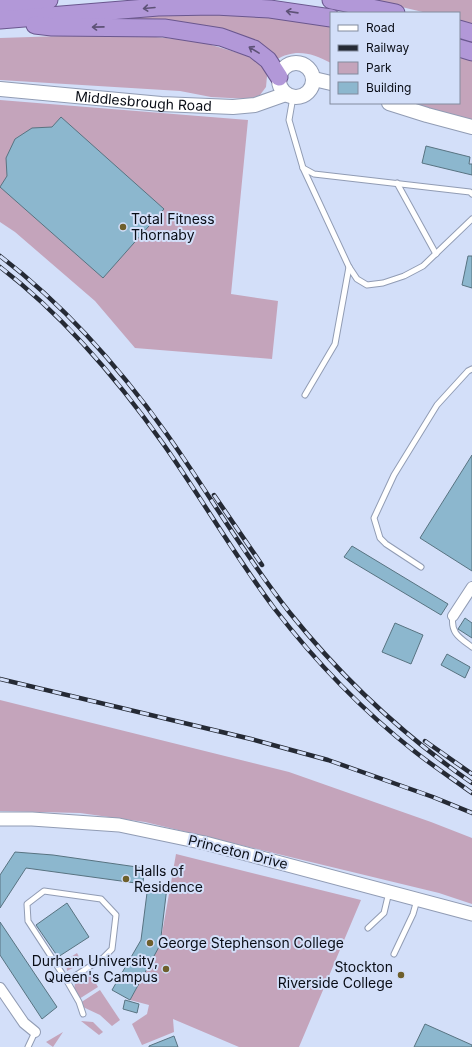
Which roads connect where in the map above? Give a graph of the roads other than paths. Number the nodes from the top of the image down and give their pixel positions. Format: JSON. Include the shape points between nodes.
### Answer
{"nodes":[{"id":1,"x":48,"y":0,"type":"edge"},
{"id":2,"x":331,"y":0,"type":"edge"},
{"id":3,"x":3,"y":10,"type":"edge"},
{"id":4,"x":391,"y":12,"type":"edge"},
{"id":5,"x":330,"y":18,"type":"edge"},
{"id":6,"x":460,"y":30,"type":"edge"},
{"id":7,"x":472,"y":33,"type":"edge"},
{"id":8,"x":460,"y":48,"type":"edge"},
{"id":9,"x":472,"y":52,"type":"edge"},
{"id":10,"x":279,"y":77,"type":"junction"},
{"id":11,"x":314,"y":79,"type":"junction"},
{"id":12,"x":330,"y":83,"type":"edge"},
{"id":13,"x":0,"y":89,"type":"edge"},
{"id":14,"x":289,"y":95,"type":"junction"},
{"id":15,"x":392,"y":104,"type":"edge"},
{"id":16,"x":472,"y":127,"type":"edge"},
{"id":17,"x":302,"y":168,"type":"junction"},
{"id":18,"x":397,"y":183,"type":"junction"},
{"id":19,"x":472,"y":194,"type":"edge"},
{"id":20,"x":472,"y":219,"type":"edge"},
{"id":21,"x":436,"y":254,"type":"junction"},
{"id":22,"x":349,"y":267,"type":"junction"},
{"id":23,"x":472,"y":369,"type":"edge"},
{"id":24,"x":305,"y":394,"type":"dead end"},
{"id":25,"x":421,"y":567,"type":"dead end"},
{"id":26,"x":472,"y":587,"type":"edge"},
{"id":27,"x":453,"y":616,"type":"joint"},
{"id":28,"x":472,"y":647,"type":"edge"},
{"id":29,"x":0,"y":819,"type":"edge"},
{"id":30,"x":389,"y":891,"type":"junction"},
{"id":31,"x":417,"y":899,"type":"junction"},
{"id":32,"x":472,"y":914,"type":"edge"},
{"id":33,"x":368,"y":928,"type":"dead end"},
{"id":34,"x":394,"y":954,"type":"dead end"},
{"id":35,"x":68,"y":981,"type":"junction"},
{"id":36,"x":0,"y":988,"type":"edge"},
{"id":37,"x":84,"y":1014,"type":"dead end"},
{"id":38,"x":35,"y":1032,"type":"joint"},
{"id":39,"x":28,"y":1047,"type":"edge"}],
"edges":[{"from":1,"to":3,"type":"highway"},
{"from":2,"to":4,"type":"highway"},
{"from":5,"to":3,"type":"highway","one_way":true,"via":[[270,9],[215,6]]},
{"from":10,"to":3,"type":"highway","one_way":true,"via":[[268,60],[254,49],[221,37],[164,28],[52,27]]},
{"from":6,"to":7,"type":"highway"},
{"from":8,"to":9,"type":"highway"},
{"from":10,"to":11,"type":"main road","via":[[281,71],[289,64],[300,62],[310,68]]},
{"from":10,"to":14,"type":"main road","via":[[280,86]]},
{"from":11,"to":12,"type":"main road"},
{"from":11,"to":14,"type":"main road","name":"Middlesbrough Road","via":[[308,93],[298,97]]},
{"from":13,"to":14,"type":"main road","name":"Middlesbrough Road","via":[[161,104],[234,107],[255,105]]},
{"from":14,"to":17,"type":"lane","via":[[289,120]]},
{"from":15,"to":16,"type":"main road"},
{"from":17,"to":18,"type":"lane","via":[[314,174]]},
{"from":17,"to":22,"type":"lane"},
{"from":18,"to":19,"type":"lane"},
{"from":18,"to":21,"type":"lane"},
{"from":20,"to":21,"type":"lane"},
{"from":21,"to":22,"type":"lane","via":[[424,266],[383,283],[367,285],[357,279]]},
{"from":22,"to":24,"type":"lane","via":[[335,344]]},
{"from":23,"to":25,"type":"lane","via":[[436,405],[394,475],[374,518],[380,538]]},
{"from":26,"to":27,"type":"street"},
{"from":27,"to":28,"type":"lane","via":[[454,632]]},
{"from":29,"to":30,"type":"street","name":"Princeton Drive","via":[[119,825],[205,843]]},
{"from":30,"to":31,"type":"street","name":"Princeton Drive"},
{"from":30,"to":33,"type":"lane","via":[[384,913]]},
{"from":31,"to":32,"type":"street","name":"Princeton Drive"},
{"from":31,"to":34,"type":"lane","via":[[413,914]]},
{"from":35,"to":35,"type":"lane","via":[[28,921],[27,904],[44,890],[101,899],[116,915],[112,949]]},
{"from":35,"to":37,"type":"lane"},
{"from":36,"to":38,"type":"street","via":[[24,1023]]},
{"from":38,"to":39,"type":"lane"}]}
